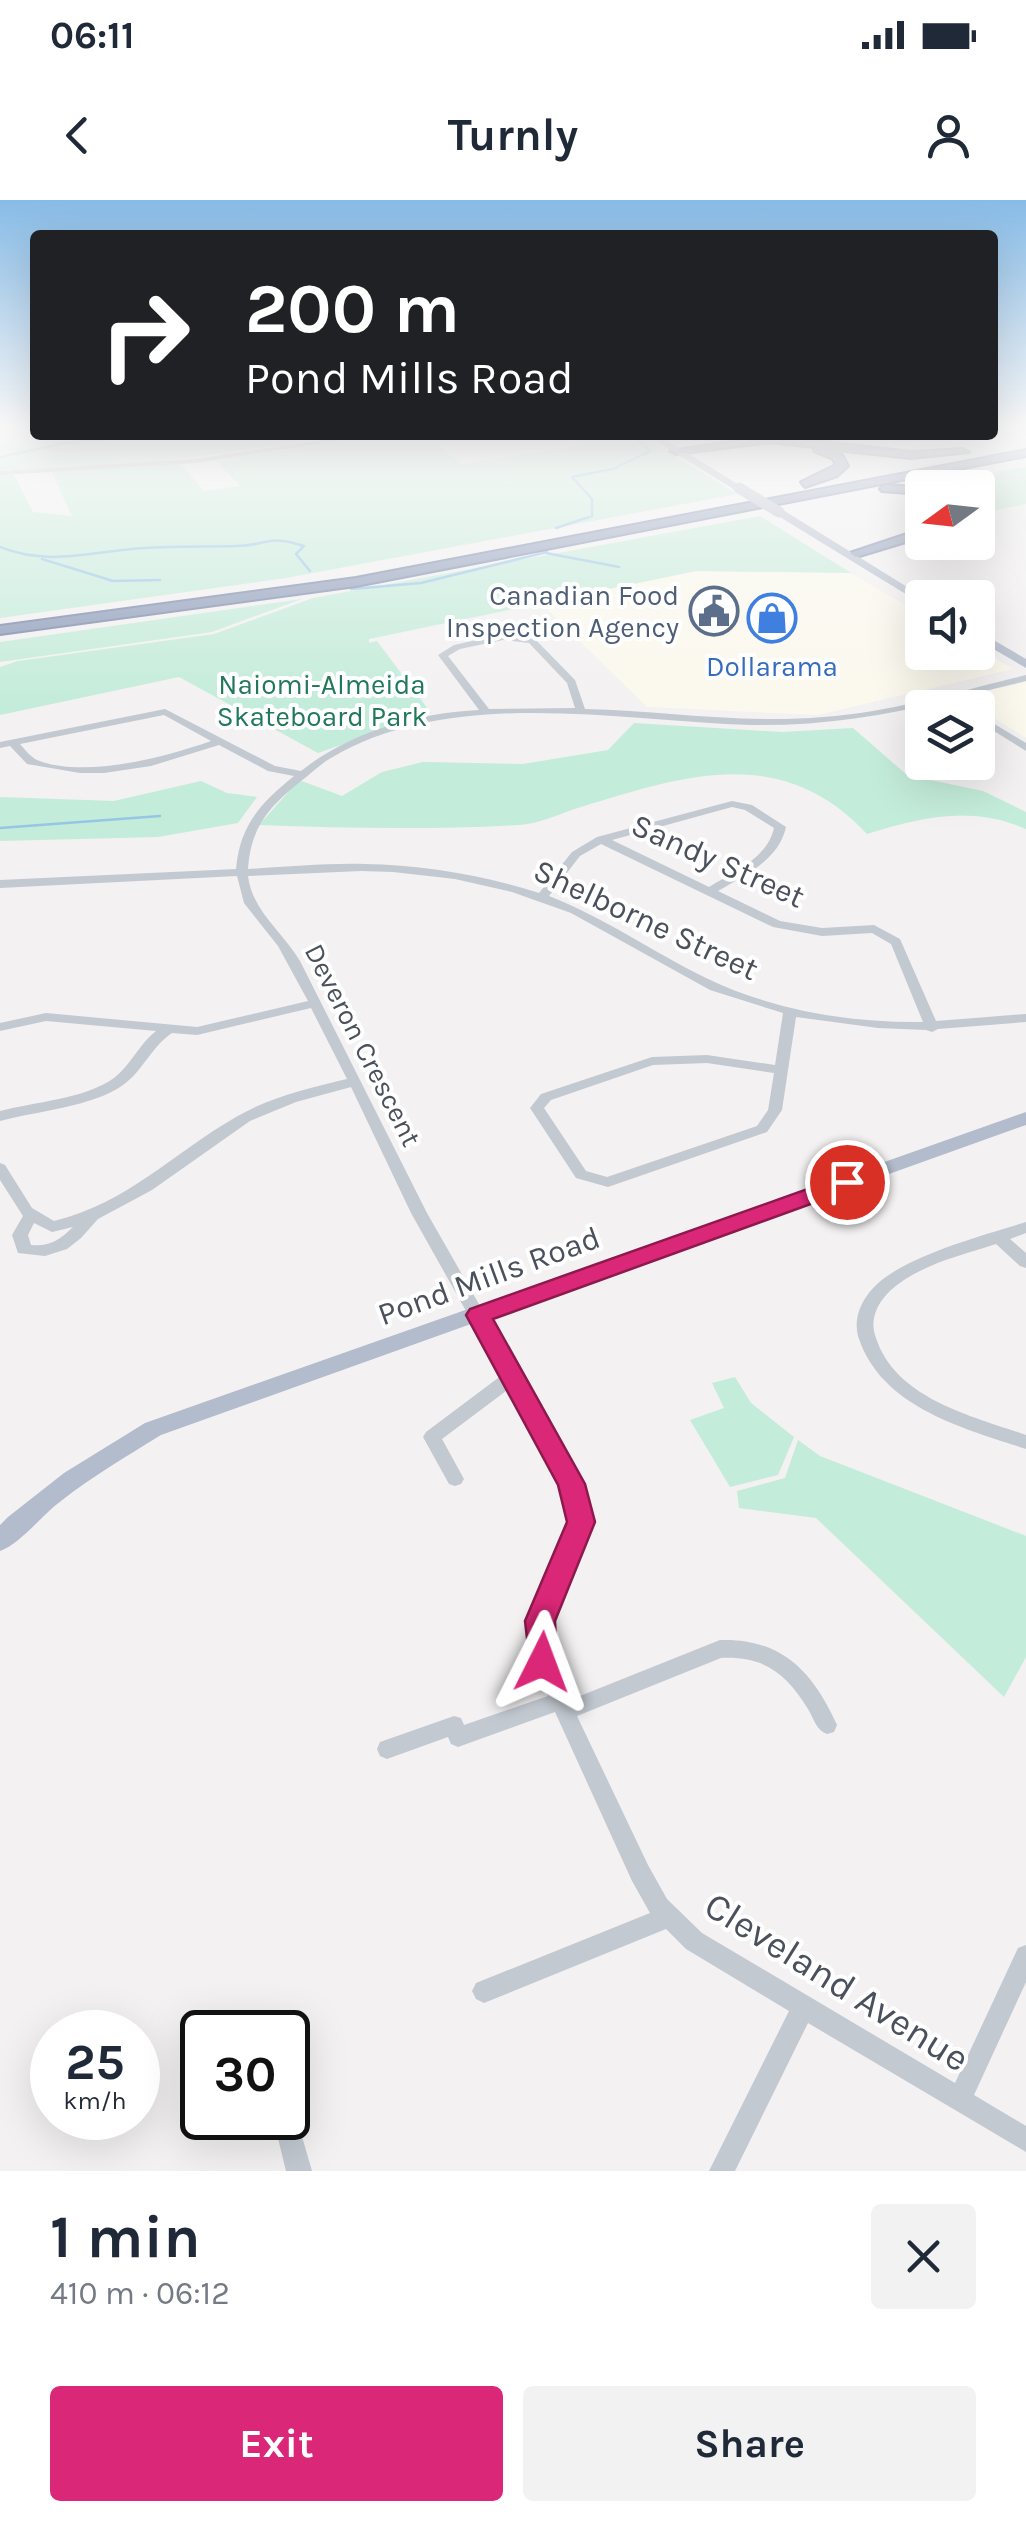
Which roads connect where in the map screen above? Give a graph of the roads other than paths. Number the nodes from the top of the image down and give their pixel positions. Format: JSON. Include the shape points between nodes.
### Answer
{"nodes":[{"id":1,"x":632,"y":519,"type":"edge"},
{"id":2,"x":719,"y":519,"type":"edge"},
{"id":3,"x":798,"y":519,"type":"edge"},
{"id":4,"x":905,"y":539,"type":"edge"},
{"id":5,"x":905,"y":545,"type":"edge"},
{"id":6,"x":850,"y":554,"type":"junction"},
{"id":7,"x":905,"y":584,"type":"edge"},
{"id":8,"x":905,"y":590,"type":"edge"},
{"id":9,"x":0,"y":621,"type":"edge"},
{"id":10,"x":0,"y":630,"type":"edge"},
{"id":11,"x":995,"y":636,"type":"edge"},
{"id":12,"x":995,"y":645,"type":"edge"},
{"id":13,"x":1026,"y":655,"type":"edge"},
{"id":14,"x":1026,"y":664,"type":"edge"},
{"id":15,"x":1026,"y":678,"type":"edge"},
{"id":16,"x":973,"y":690,"type":"edge"},
{"id":17,"x":905,"y":705,"type":"edge"},
{"id":18,"x":580,"y":709,"type":"junction"},
{"id":19,"x":485,"y":712,"type":"junction"},
{"id":20,"x":995,"y":727,"type":"edge"},
{"id":21,"x":221,"y":741,"type":"junction"},
{"id":22,"x":6,"y":744,"type":"edge"},
{"id":23,"x":1026,"y":748,"type":"edge"},
{"id":24,"x":300,"y":774,"type":"junction"},
{"id":25,"x":602,"y":840,"type":"junction"},
{"id":26,"x":243,"y":873,"type":"junction"},
{"id":27,"x":0,"y":884,"type":"edge"},
{"id":28,"x":710,"y":890,"type":"junction"},
{"id":29,"x":541,"y":898,"type":"junction"},
{"id":30,"x":315,"y":1003,"type":"junction"},
{"id":31,"x":790,"y":1010,"type":"junction"},
{"id":32,"x":1026,"y":1018,"type":"edge"},
{"id":33,"x":0,"y":1027,"type":"edge"},
{"id":34,"x":932,"y":1028,"type":"junction"},
{"id":35,"x":167,"y":1031,"type":"junction"},
{"id":36,"x":781,"y":1070,"type":"junction"},
{"id":37,"x":354,"y":1082,"type":"junction"},
{"id":38,"x":0,"y":1116,"type":"edge"},
{"id":39,"x":1026,"y":1118,"type":"edge"},
{"id":40,"x":0,"y":1168,"type":"edge"},
{"id":41,"x":31,"y":1215,"type":"junction"},
{"id":42,"x":90,"y":1219,"type":"junction"},
{"id":43,"x":1026,"y":1227,"type":"edge"},
{"id":44,"x":1000,"y":1238,"type":"junction"},
{"id":45,"x":1026,"y":1262,"type":"edge"},
{"id":46,"x":478,"y":1315,"type":"junction"},
{"id":47,"x":514,"y":1375,"type":"junction"},
{"id":48,"x":1026,"y":1442,"type":"edge"},
{"id":49,"x":455,"y":1479,"type":"dead end"},
{"id":50,"x":0,"y":1541,"type":"edge"},
{"id":51,"x":561,"y":1706,"type":"junction"},
{"id":52,"x":827,"y":1726,"type":"dead end"},
{"id":53,"x":386,"y":1748,"type":"dead end"},
{"id":54,"x":669,"y":1917,"type":"junction"},
{"id":55,"x":1026,"y":1956,"type":"edge"},
{"id":56,"x":484,"y":1991,"type":"dead end"},
{"id":57,"x":802,"y":2009,"type":"junction"},
{"id":58,"x":960,"y":2099,"type":"junction"},
{"id":59,"x":290,"y":2140,"type":"edge"},
{"id":60,"x":1026,"y":2140,"type":"edge"},
{"id":61,"x":298,"y":2171,"type":"edge"},
{"id":62,"x":722,"y":2171,"type":"edge"}],
"edges":[{"from":1,"to":9,"type":"highway","via":[[350,572]]},
{"from":2,"to":10,"type":"highway","via":[[356,582]]},
{"from":3,"to":6,"type":"main road"},
{"from":4,"to":6,"type":"highway"},
{"from":5,"to":6,"type":"highway"},
{"from":6,"to":7,"type":"main road"},
{"from":6,"to":8,"type":"main road"},
{"from":11,"to":13,"type":"main road"},
{"from":12,"to":14,"type":"main road"},
{"from":15,"to":16,"type":"street"},
{"from":17,"to":18,"type":"street","via":[[806,721]]},
{"from":18,"to":19,"type":"street"},
{"from":18,"to":19,"type":"street","via":[[572,682],[532,641],[504,637],[443,655]]},
{"from":19,"to":24,"type":"street","via":[[380,734]]},
{"from":20,"to":23,"type":"street"},
{"from":21,"to":22,"type":"street","via":[[165,712]]},
{"from":21,"to":22,"type":"street","via":[[159,763],[109,771],[31,762]]},
{"from":21,"to":24,"type":"street","via":[[272,769]]},
{"from":24,"to":26,"type":"street","via":[[258,814]]},
{"from":25,"to":28,"type":"street","name":"Sandy Street"},
{"from":25,"to":28,"type":"street","via":[[732,804],[780,827],[771,849]]},
{"from":25,"to":29,"type":"street","via":[[576,854]]},
{"from":26,"to":27,"type":"street","name":"Shelborne Street"},
{"from":26,"to":29,"type":"street","name":"Shelborne Street","via":[[418,869]]},
{"from":26,"to":30,"type":"street","name":"Deveron Crescent","via":[[246,896]]},
{"from":28,"to":34,"type":"street","name":"Sandy Street","via":[[777,924],[888,934]]},
{"from":29,"to":31,"type":"street","name":"Shelborne Street","via":[[605,926],[674,970]]},
{"from":30,"to":35,"type":"street","via":[[197,1031]]},
{"from":30,"to":37,"type":"street","name":"Deveron Crescent"},
{"from":31,"to":34,"type":"street","name":"Shelborne Street"},
{"from":31,"to":36,"type":"street"},
{"from":32,"to":34,"type":"street","name":"Shelborne Street"},
{"from":33,"to":35,"type":"street","via":[[46,1017]]},
{"from":35,"to":38,"type":"street","via":[[154,1036],[134,1070],[111,1087]]},
{"from":36,"to":36,"type":"street","via":[[775,1110],[762,1129],[608,1182],[581,1175],[537,1108],[546,1097],[652,1061],[707,1059]]},
{"from":37,"to":42,"type":"street","via":[[293,1097],[234,1124],[132,1200]]},
{"from":37,"to":46,"type":"street","name":"Deveron Crescent"},
{"from":39,"to":46,"type":"main road","name":"Pond Mills Road"},
{"from":40,"to":41,"type":"street"},
{"from":41,"to":42,"type":"street","via":[[52,1227]]},
{"from":41,"to":42,"type":"street","via":[[20,1235],[24,1249],[41,1253],[66,1244]]},
{"from":43,"to":44,"type":"street"},
{"from":44,"to":45,"type":"street"},
{"from":44,"to":48,"type":"street","via":[[896,1278],[862,1321],[872,1356],[899,1388]]},
{"from":46,"to":47,"type":"street","name":"Cleveland Avenue"},
{"from":46,"to":50,"type":"main road","name":"Pond Mills Road","via":[[153,1429],[74,1477]]},
{"from":47,"to":49,"type":"street","via":[[432,1437]]},
{"from":47,"to":51,"type":"street","name":"Cleveland Avenue","via":[[572,1484],[581,1522],[540,1621],[542,1662]]},
{"from":51,"to":52,"type":"street","via":[[745,1646],[776,1659],[812,1694]]},
{"from":51,"to":53,"type":"street","via":[[458,1737],[454,1725]]},
{"from":51,"to":54,"type":"street","name":"Cleveland Avenue","via":[[640,1873]]},
{"from":54,"to":56,"type":"street"},
{"from":54,"to":57,"type":"street","name":"Cleveland Avenue","via":[[694,1941]]},
{"from":55,"to":58,"type":"street"},
{"from":57,"to":58,"type":"street","name":"Cleveland Avenue"},
{"from":57,"to":62,"type":"street"},
{"from":58,"to":60,"type":"street","name":"Cleveland Avenue"},
{"from":59,"to":61,"type":"street"}]}
